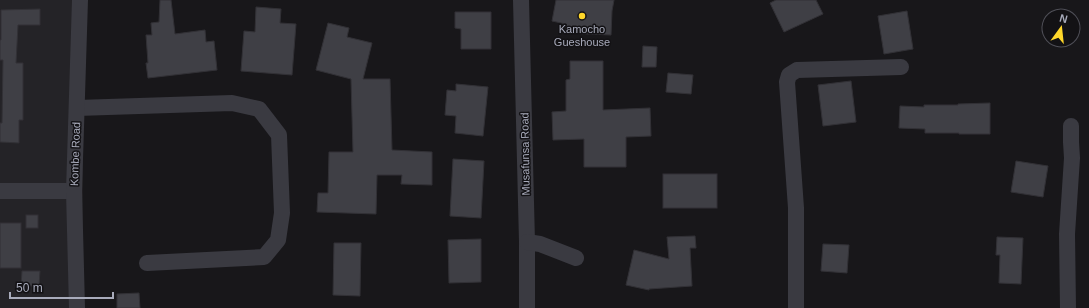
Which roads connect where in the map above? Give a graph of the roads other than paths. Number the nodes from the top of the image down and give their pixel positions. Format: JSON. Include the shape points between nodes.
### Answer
{"nodes":[{"id":1,"x":80,"y":0,"type":"edge"},
{"id":2,"x":521,"y":0,"type":"edge"},
{"id":3,"x":901,"y":67,"type":"dead end"},
{"id":4,"x":76,"y":108,"type":"junction"},
{"id":5,"x":1071,"y":126,"type":"dead end"},
{"id":6,"x":0,"y":191,"type":"edge"},
{"id":7,"x":74,"y":191,"type":"junction"},
{"id":8,"x":527,"y":242,"type":"junction"},
{"id":9,"x":576,"y":258,"type":"dead end"},
{"id":10,"x":147,"y":263,"type":"dead end"},
{"id":11,"x":77,"y":308,"type":"edge"},
{"id":12,"x":527,"y":308,"type":"edge"},
{"id":13,"x":796,"y":308,"type":"edge"},
{"id":14,"x":1068,"y":308,"type":"edge"}],
"edges":[{"from":1,"to":4,"type":"street","name":"Kombe Road"},
{"from":2,"to":8,"type":"street","name":"Musafunsa Road"},
{"from":3,"to":13,"type":"street","via":[[797,70],[789,75],[787,82],[796,208]]},
{"from":4,"to":7,"type":"street","name":"Kombe Road"},
{"from":4,"to":10,"type":"street","via":[[232,103],[259,109],[279,135],[282,214],[278,240],[264,257]]},
{"from":5,"to":14,"type":"street","via":[[1072,158],[1067,234]]},
{"from":6,"to":7,"type":"street"},
{"from":7,"to":11,"type":"street","name":"Kombe Road"},
{"from":8,"to":9,"type":"street","via":[[540,244]]},
{"from":8,"to":12,"type":"street","name":"Musafunsa Road"}]}
